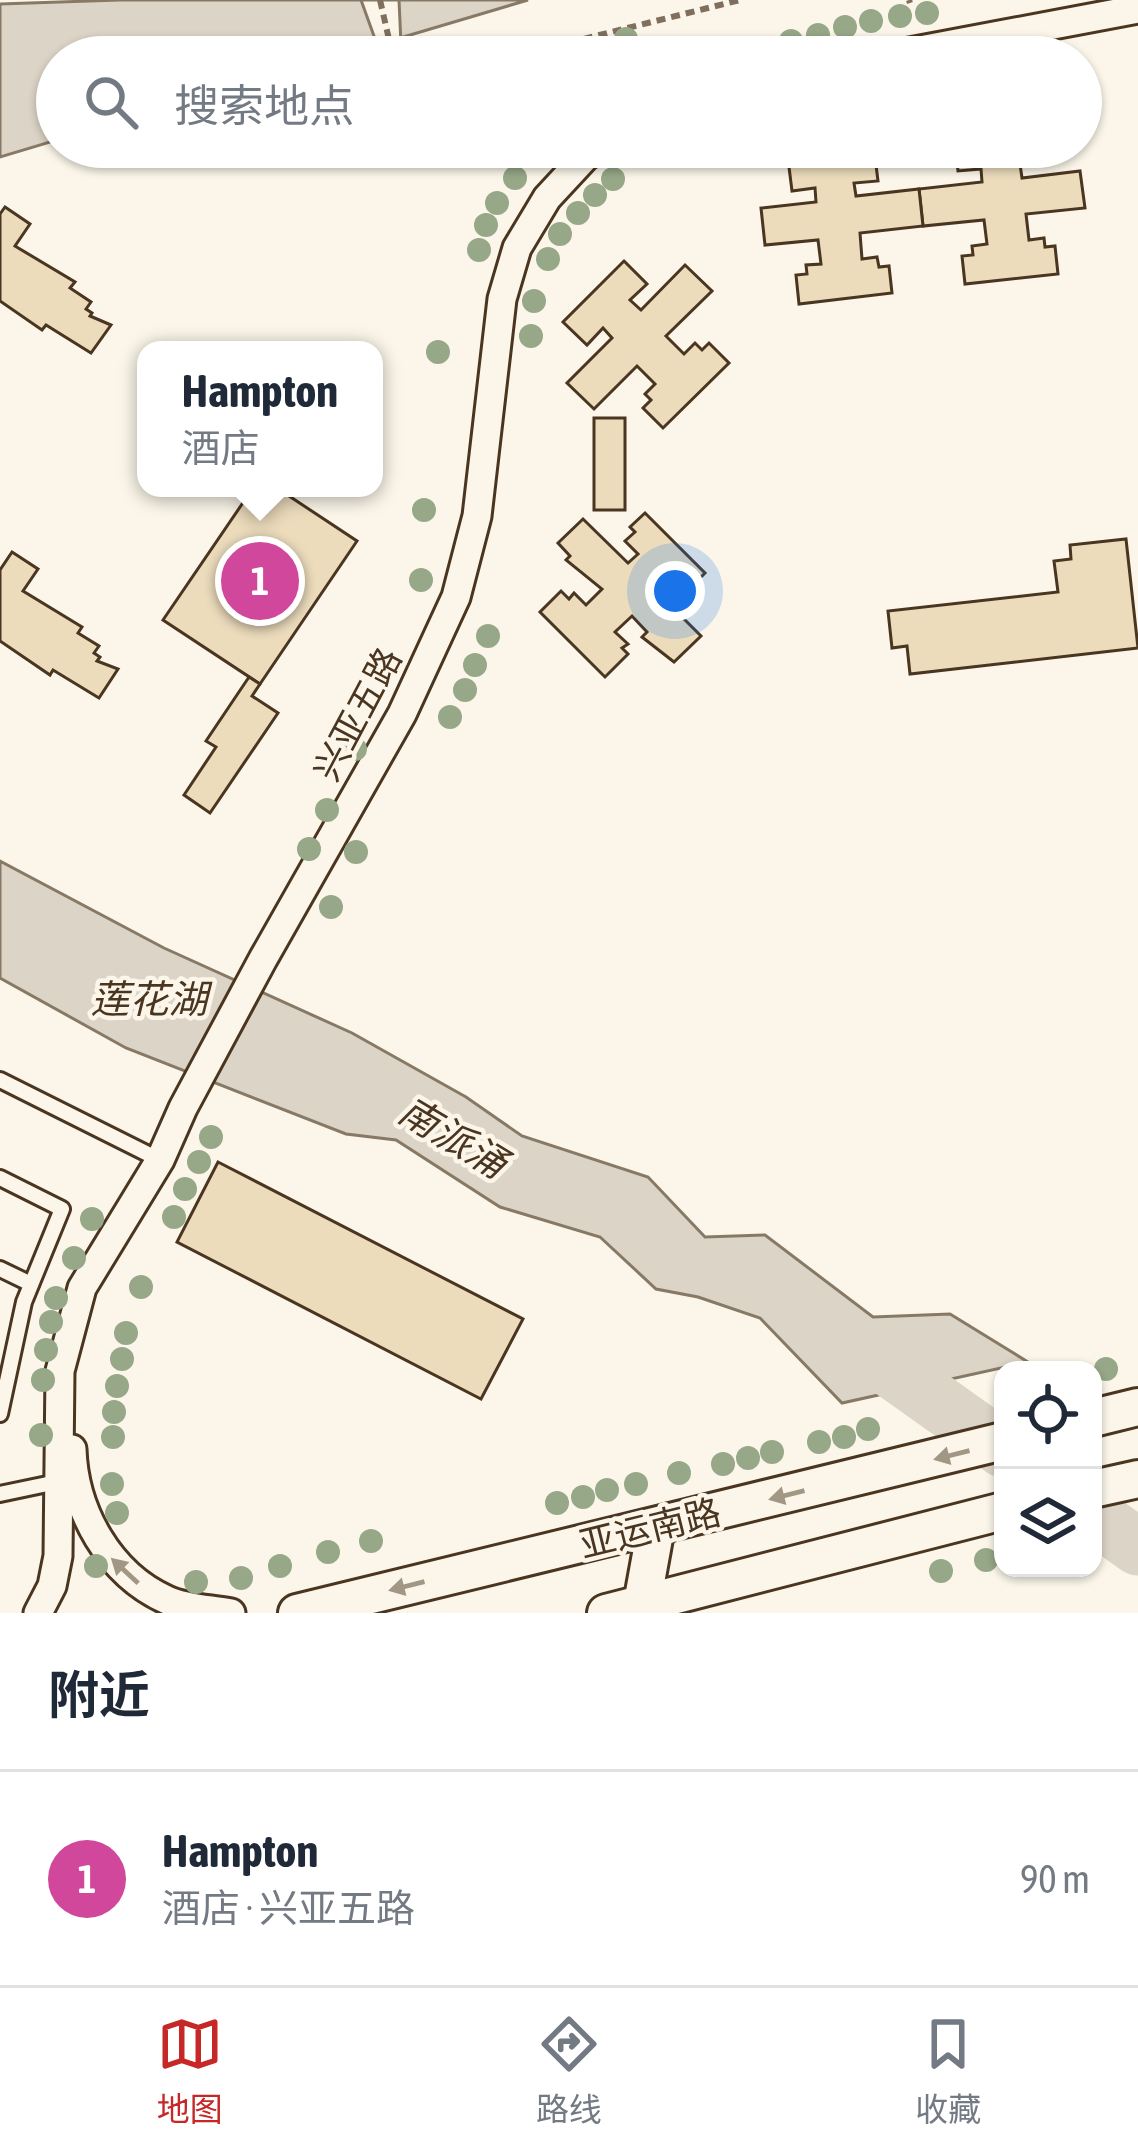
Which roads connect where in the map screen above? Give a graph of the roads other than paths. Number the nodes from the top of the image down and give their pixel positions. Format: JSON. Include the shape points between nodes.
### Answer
{"nodes":[{"id":1,"x":1138,"y":9,"type":"edge"},
{"id":2,"x":995,"y":36,"type":"edge"},
{"id":3,"x":575,"y":168,"type":"edge"},
{"id":4,"x":0,"y":1080,"type":"edge"},
{"id":5,"x":160,"y":1160,"type":"junction"},
{"id":6,"x":0,"y":1178,"type":"edge"},
{"id":7,"x":0,"y":1268,"type":"edge"},
{"id":8,"x":31,"y":1284,"type":"junction"},
{"id":9,"x":82,"y":1288,"type":"junction"},
{"id":10,"x":5,"y":1367,"type":"edge"},
{"id":11,"x":1138,"y":1407,"type":"edge"},
{"id":12,"x":0,"y":1414,"type":"edge"},
{"id":13,"x":1102,"y":1416,"type":"edge"},
{"id":14,"x":994,"y":1444,"type":"edge"},
{"id":15,"x":1138,"y":1478,"type":"edge"},
{"id":16,"x":57,"y":1482,"type":"junction"},
{"id":17,"x":1102,"y":1487,"type":"edge"},
{"id":18,"x":0,"y":1495,"type":"edge"},
{"id":19,"x":994,"y":1512,"type":"edge"},
{"id":20,"x":656,"y":1527,"type":"junction"},
{"id":21,"x":624,"y":1609,"type":"edge"},
{"id":22,"x":38,"y":1613,"type":"edge"},
{"id":23,"x":231,"y":1613,"type":"edge"},
{"id":24,"x":297,"y":1613,"type":"edge"}],
"edges":[{"from":1,"to":2,"type":"street"},
{"from":3,"to":5,"type":"street","name":"兴亚五路","via":[[517,248],[502,299],[477,516],[456,597],[402,714],[262,959]]},
{"from":4,"to":5,"type":"lane"},
{"from":5,"to":9,"type":"street","name":"兴亚五路"},
{"from":6,"to":8,"type":"lane","via":[[62,1209]]},
{"from":7,"to":8,"type":"lane"},
{"from":8,"to":10,"type":"lane"},
{"from":9,"to":16,"type":"street","name":"兴亚五路","via":[[60,1372]]},
{"from":23,"to":9,"type":"street","name":"兴亚五路","one_way":true,"via":[[170,1602],[137,1583],[89,1521],[73,1473],[71,1416]]},
{"from":10,"to":12,"type":"lane"},
{"from":11,"to":13,"type":"street"},
{"from":14,"to":20,"type":"street","name":"亚运南路","one_way":true},
{"from":15,"to":17,"type":"street"},
{"from":16,"to":18,"type":"lane"},
{"from":16,"to":22,"type":"street","name":"兴亚五路","via":[[58,1556]]},
{"from":19,"to":21,"type":"street","name":"亚运南路"},
{"from":20,"to":21,"type":"street"},
{"from":20,"to":24,"type":"street","name":"亚运南路","one_way":true}]}
